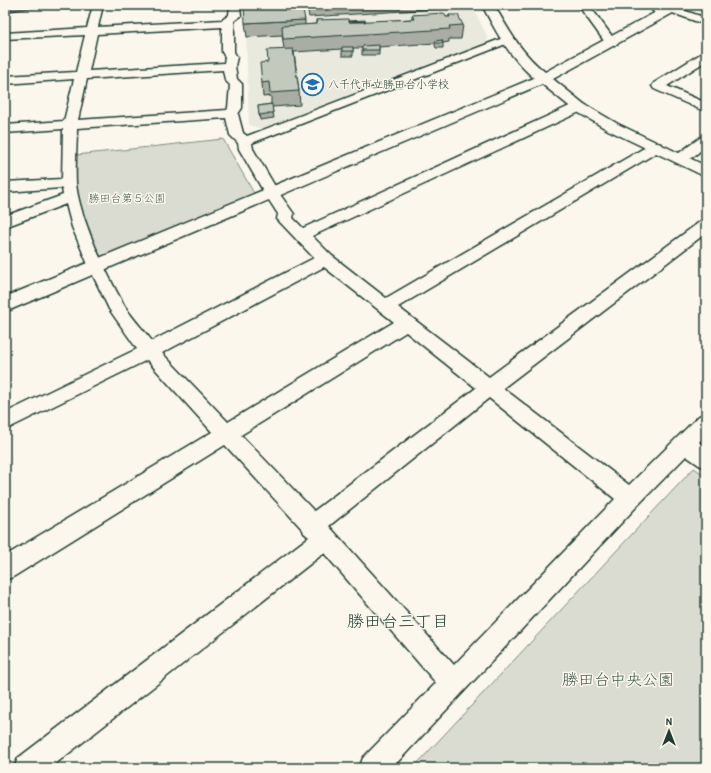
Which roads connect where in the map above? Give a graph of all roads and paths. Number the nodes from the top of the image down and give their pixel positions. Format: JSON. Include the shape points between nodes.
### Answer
{"nodes":[{"id":1,"x":98,"y":5,"type":"edge"},
{"id":2,"x":235,"y":5,"type":"edge"},
{"id":3,"x":488,"y":5,"type":"edge"},
{"id":4,"x":583,"y":5,"type":"edge"},
{"id":5,"x":666,"y":8,"type":"edge"},
{"id":6,"x":706,"y":22,"type":"edge"},
{"id":7,"x":228,"y":23,"type":"junction"},
{"id":8,"x":91,"y":32,"type":"junction"},
{"id":9,"x":5,"y":36,"type":"edge"},
{"id":10,"x":507,"y":40,"type":"junction"},
{"id":11,"x":611,"y":42,"type":"junction"},
{"id":12,"x":706,"y":56,"type":"edge"},
{"id":13,"x":230,"y":66,"type":"junction"},
{"id":14,"x":82,"y":75,"type":"junction"},
{"id":15,"x":543,"y":79,"type":"junction"},
{"id":16,"x":5,"y":80,"type":"edge"},
{"id":17,"x":579,"y":107,"type":"junction"},
{"id":18,"x":706,"y":108,"type":"edge"},
{"id":19,"x":231,"y":114,"type":"junction"},
{"id":20,"x":70,"y":124,"type":"junction"},
{"id":21,"x":5,"y":129,"type":"edge"},
{"id":22,"x":706,"y":140,"type":"edge"},
{"id":23,"x":245,"y":141,"type":"junction"},
{"id":24,"x":656,"y":147,"type":"junction"},
{"id":25,"x":680,"y":159,"type":"junction"},
{"id":26,"x":706,"y":172,"type":"edge"},
{"id":27,"x":5,"y":187,"type":"edge"},
{"id":28,"x":70,"y":190,"type":"junction"},
{"id":29,"x":272,"y":194,"type":"junction"},
{"id":30,"x":5,"y":222,"type":"edge"},
{"id":31,"x":706,"y":225,"type":"edge"},
{"id":32,"x":300,"y":235,"type":"junction"},
{"id":33,"x":325,"y":259,"type":"junction"},
{"id":34,"x":97,"y":267,"type":"junction"},
{"id":35,"x":5,"y":305,"type":"edge"},
{"id":36,"x":385,"y":306,"type":"junction"},
{"id":37,"x":407,"y":323,"type":"junction"},
{"id":38,"x":149,"y":351,"type":"junction"},
{"id":39,"x":490,"y":387,"type":"junction"},
{"id":40,"x":5,"y":422,"type":"edge"},
{"id":41,"x":706,"y":422,"type":"edge"},
{"id":42,"x":227,"y":434,"type":"junction"},
{"id":43,"x":685,"y":444,"type":"junction"},
{"id":44,"x":706,"y":459,"type":"edge"},
{"id":45,"x":630,"y":498,"type":"junction"},
{"id":46,"x":319,"y":532,"type":"junction"},
{"id":47,"x":5,"y":569,"type":"edge"},
{"id":48,"x":454,"y":684,"type":"junction"},
{"id":49,"x":28,"y":768,"type":"edge"},
{"id":50,"x":373,"y":768,"type":"edge"}],
"edges":[{"from":1,"to":8,"type":"street"},
{"from":2,"to":7,"type":"street","via":[[235,16],[228,20]]},
{"from":3,"to":10,"type":"street"},
{"from":4,"to":11,"type":"street"},
{"from":5,"to":6,"type":"street"},
{"from":5,"to":11,"type":"street"},
{"from":7,"to":8,"type":"street"},
{"from":7,"to":13,"type":"street"},
{"from":8,"to":9,"type":"street"},
{"from":8,"to":14,"type":"street"},
{"from":10,"to":15,"type":"street","via":[[526,64]]},
{"from":10,"to":23,"type":"street"},
{"from":11,"to":15,"type":"street"},
{"from":12,"to":18,"type":"street","via":[[658,86]]},
{"from":13,"to":14,"type":"street"},
{"from":13,"to":19,"type":"street","via":[[231,80],[236,84],[235,108]]},
{"from":14,"to":16,"type":"street"},
{"from":14,"to":20,"type":"street"},
{"from":15,"to":17,"type":"street"},
{"from":15,"to":29,"type":"street"},
{"from":17,"to":24,"type":"street","via":[[613,128]]},
{"from":17,"to":32,"type":"street"},
{"from":19,"to":20,"type":"street"},
{"from":19,"to":23,"type":"street","via":[[237,134]]},
{"from":20,"to":21,"type":"street"},
{"from":20,"to":28,"type":"street"},
{"from":22,"to":25,"type":"street"},
{"from":23,"to":29,"type":"street","via":[[246,149]]},
{"from":24,"to":25,"type":"street"},
{"from":24,"to":36,"type":"street"},
{"from":25,"to":26,"type":"street"},
{"from":27,"to":28,"type":"street"},
{"from":28,"to":30,"type":"street"},
{"from":28,"to":34,"type":"street","via":[[80,227]]},
{"from":29,"to":32,"type":"street","via":[[286,214],[285,219]]},
{"from":29,"to":34,"type":"street"},
{"from":31,"to":39,"type":"street"},
{"from":32,"to":33,"type":"street"},
{"from":33,"to":36,"type":"street"},
{"from":33,"to":38,"type":"street"},
{"from":34,"to":35,"type":"street"},
{"from":34,"to":38,"type":"street","via":[[118,309]]},
{"from":36,"to":37,"type":"street"},
{"from":37,"to":39,"type":"street"},
{"from":37,"to":42,"type":"street"},
{"from":38,"to":40,"type":"street"},
{"from":38,"to":42,"type":"street"},
{"from":39,"to":45,"type":"street"},
{"from":39,"to":46,"type":"street"},
{"from":41,"to":43,"type":"street"},
{"from":42,"to":46,"type":"street"},
{"from":42,"to":47,"type":"street"},
{"from":43,"to":44,"type":"street"},
{"from":43,"to":45,"type":"street"},
{"from":45,"to":48,"type":"street"},
{"from":46,"to":48,"type":"street"},
{"from":46,"to":49,"type":"street"},
{"from":48,"to":50,"type":"street"}]}
